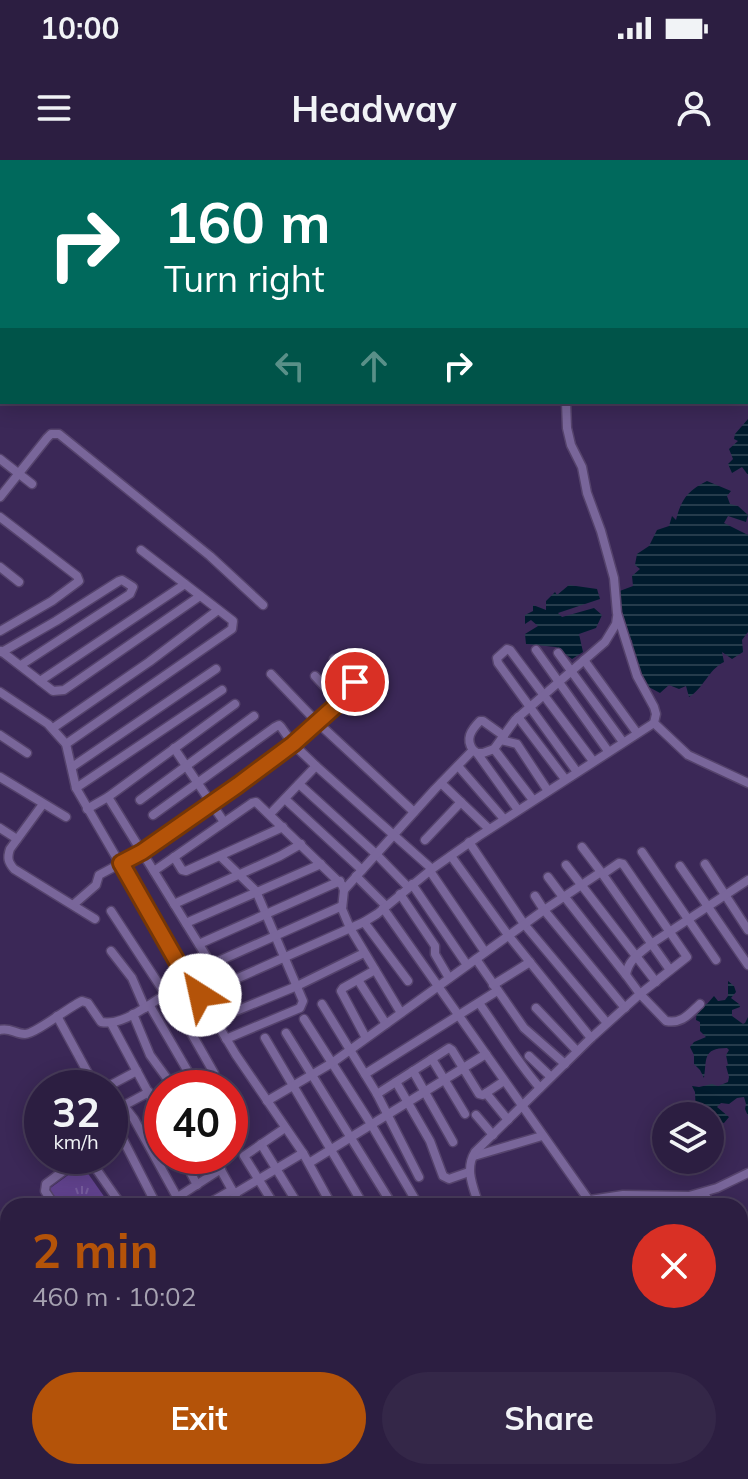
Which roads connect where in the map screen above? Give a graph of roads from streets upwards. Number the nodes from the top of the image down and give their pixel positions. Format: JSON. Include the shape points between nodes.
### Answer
{"nodes":[{"id":1,"x":566,"y":404,"type":"edge"},
{"id":2,"x":0,"y":459,"type":"edge"},
{"id":3,"x":19,"y":473,"type":"junction"},
{"id":4,"x":32,"y":484,"type":"dead end"},
{"id":5,"x":0,"y":497,"type":"edge"},
{"id":6,"x":0,"y":517,"type":"edge"},
{"id":7,"x":141,"y":550,"type":"dead end"},
{"id":8,"x":0,"y":567,"type":"edge"},
{"id":9,"x":19,"y":582,"type":"dead end"},
{"id":10,"x":185,"y":584,"type":"junction"},
{"id":11,"x":200,"y":596,"type":"junction"},
{"id":12,"x":263,"y":605,"type":"dead end"},
{"id":13,"x":218,"y":610,"type":"junction"},
{"id":14,"x":617,"y":613,"type":"junction"},
{"id":15,"x":0,"y":631,"type":"edge"},
{"id":16,"x":536,"y":650,"type":"dead end"},
{"id":17,"x":1,"y":651,"type":"edge"},
{"id":18,"x":558,"y":653,"type":"dead end"},
{"id":19,"x":334,"y":659,"type":"dead end"},
{"id":20,"x":584,"y":660,"type":"junction"},
{"id":21,"x":21,"y":665,"type":"junction"},
{"id":22,"x":216,"y":669,"type":"dead end"},
{"id":23,"x":571,"y":671,"type":"junction"},
{"id":24,"x":271,"y":674,"type":"dead end"},
{"id":25,"x":315,"y":676,"type":"dead end"},
{"id":26,"x":40,"y":681,"type":"junction"},
{"id":27,"x":558,"y":682,"type":"junction"},
{"id":28,"x":222,"y":690,"type":"dead end"},
{"id":29,"x":0,"y":692,"type":"edge"},
{"id":30,"x":544,"y":694,"type":"junction"},
{"id":31,"x":339,"y":702,"type":"junction"},
{"id":32,"x":235,"y":704,"type":"dead end"},
{"id":33,"x":530,"y":706,"type":"junction"},
{"id":34,"x":254,"y":716,"type":"dead end"},
{"id":35,"x":518,"y":717,"type":"junction"},
{"id":36,"x":317,"y":722,"type":"junction"},
{"id":37,"x":654,"y":723,"type":"junction"},
{"id":38,"x":53,"y":728,"type":"junction"},
{"id":39,"x":637,"y":733,"type":"junction"},
{"id":40,"x":0,"y":735,"type":"edge"},
{"id":41,"x":502,"y":738,"type":"junction"},
{"id":42,"x":623,"y":742,"type":"junction"},
{"id":43,"x":66,"y":744,"type":"junction"},
{"id":44,"x":293,"y":744,"type":"junction"},
{"id":45,"x":174,"y":748,"type":"junction"},
{"id":46,"x":494,"y":749,"type":"junction"},
{"id":47,"x":608,"y":751,"type":"junction"},
{"id":48,"x":475,"y":752,"type":"junction"},
{"id":49,"x":27,"y":753,"type":"dead end"},
{"id":50,"x":593,"y":761,"type":"junction"},
{"id":51,"x":187,"y":766,"type":"junction"},
{"id":52,"x":316,"y":766,"type":"junction"},
{"id":53,"x":458,"y":766,"type":"junction"},
{"id":54,"x":72,"y":767,"type":"junction"},
{"id":55,"x":577,"y":772,"type":"junction"},
{"id":56,"x":0,"y":777,"type":"edge"},
{"id":57,"x":565,"y":779,"type":"junction"},
{"id":58,"x":198,"y":783,"type":"junction"},
{"id":59,"x":441,"y":783,"type":"junction"},
{"id":60,"x":748,"y":783,"type":"edge"},
{"id":61,"x":299,"y":784,"type":"junction"},
{"id":62,"x":76,"y":788,"type":"junction"},
{"id":63,"x":548,"y":791,"type":"junction"},
{"id":64,"x":108,"y":797,"type":"junction"},
{"id":65,"x":285,"y":799,"type":"junction"},
{"id":66,"x":140,"y":800,"type":"dead end"},
{"id":67,"x":533,"y":800,"type":"junction"},
{"id":68,"x":461,"y":802,"type":"junction"},
{"id":69,"x":43,"y":804,"type":"junction"},
{"id":70,"x":211,"y":804,"type":"junction"},
{"id":71,"x":87,"y":809,"type":"junction"},
{"id":72,"x":518,"y":810,"type":"junction"},
{"id":73,"x":414,"y":812,"type":"junction"},
{"id":74,"x":270,"y":814,"type":"junction"},
{"id":75,"x":153,"y":815,"type":"dead end"},
{"id":76,"x":66,"y":817,"type":"dead end"},
{"id":77,"x":504,"y":819,"type":"junction"},
{"id":78,"x":224,"y":822,"type":"junction"},
{"id":79,"x":283,"y":827,"type":"junction"},
{"id":80,"x":0,"y":828,"type":"edge"},
{"id":81,"x":489,"y":829,"type":"junction"},
{"id":82,"x":393,"y":835,"type":"junction"},
{"id":83,"x":17,"y":839,"type":"junction"},
{"id":84,"x":425,"y":840,"type":"dead end"},
{"id":85,"x":469,"y":842,"type":"junction"},
{"id":86,"x":301,"y":844,"type":"junction"},
{"id":87,"x":582,"y":847,"type":"dead end"},
{"id":88,"x":142,"y":852,"type":"junction"},
{"id":89,"x":642,"y":852,"type":"dead end"},
{"id":90,"x":376,"y":854,"type":"junction"},
{"id":91,"x":220,"y":856,"type":"junction"},
{"id":92,"x":451,"y":856,"type":"junction"},
{"id":93,"x":174,"y":857,"type":"junction"},
{"id":94,"x":121,"y":863,"type":"junction"},
{"id":95,"x":321,"y":864,"type":"junction"},
{"id":96,"x":705,"y":864,"type":"dead end"},
{"id":97,"x":566,"y":865,"type":"dead end"},
{"id":98,"x":680,"y":866,"type":"dead end"},
{"id":99,"x":431,"y":870,"type":"junction"},
{"id":100,"x":154,"y":871,"type":"junction"},
{"id":101,"x":359,"y":873,"type":"junction"},
{"id":102,"x":602,"y":873,"type":"junction"},
{"id":103,"x":240,"y":874,"type":"junction"},
{"id":104,"x":548,"y":877,"type":"dead end"},
{"id":105,"x":581,"y":884,"type":"junction"},
{"id":106,"x":342,"y":885,"type":"junction"},
{"id":107,"x":746,"y":885,"type":"edge"},
{"id":108,"x":410,"y":886,"type":"junction"},
{"id":109,"x":256,"y":891,"type":"junction"},
{"id":110,"x":400,"y":894,"type":"junction"},
{"id":111,"x":535,"y":896,"type":"dead end"},
{"id":112,"x":563,"y":896,"type":"junction"},
{"id":113,"x":724,"y":896,"type":"junction"},
{"id":114,"x":174,"y":904,"type":"junction"},
{"id":115,"x":73,"y":905,"type":"junction"},
{"id":116,"x":342,"y":906,"type":"junction"},
{"id":117,"x":385,"y":907,"type":"junction"},
{"id":118,"x":707,"y":907,"type":"junction"},
{"id":119,"x":544,"y":910,"type":"junction"},
{"id":120,"x":111,"y":911,"type":"dead end"},
{"id":121,"x":266,"y":914,"type":"junction"},
{"id":122,"x":95,"y":919,"type":"dead end"},
{"id":123,"x":688,"y":920,"type":"junction"},
{"id":124,"x":364,"y":922,"type":"junction"},
{"id":125,"x":186,"y":923,"type":"junction"},
{"id":126,"x":524,"y":924,"type":"junction"},
{"id":127,"x":350,"y":928,"type":"junction"},
{"id":128,"x":748,"y":930,"type":"edge"},
{"id":129,"x":669,"y":932,"type":"junction"},
{"id":130,"x":275,"y":935,"type":"junction"},
{"id":131,"x":508,"y":935,"type":"junction"},
{"id":132,"x":199,"y":944,"type":"junction"},
{"id":133,"x":651,"y":944,"type":"junction"},
{"id":134,"x":111,"y":951,"type":"dead end"},
{"id":135,"x":485,"y":952,"type":"junction"},
{"id":136,"x":364,"y":953,"type":"junction"},
{"id":137,"x":636,"y":956,"type":"junction"},
{"id":138,"x":285,"y":958,"type":"junction"},
{"id":139,"x":476,"y":959,"type":"junction"},
{"id":140,"x":716,"y":960,"type":"dead end"},
{"id":141,"x":530,"y":962,"type":"junction"},
{"id":142,"x":212,"y":964,"type":"junction"},
{"id":143,"x":467,"y":965,"type":"junction"},
{"id":144,"x":748,"y":965,"type":"edge"},
{"id":145,"x":375,"y":970,"type":"junction"},
{"id":146,"x":670,"y":970,"type":"junction"},
{"id":147,"x":626,"y":975,"type":"junction"},
{"id":148,"x":449,"y":978,"type":"junction"},
{"id":149,"x":358,"y":980,"type":"junction"},
{"id":150,"x":408,"y":981,"type":"dead end"},
{"id":151,"x":656,"y":982,"type":"junction"},
{"id":152,"x":224,"y":985,"type":"junction"},
{"id":153,"x":191,"y":986,"type":"junction"},
{"id":154,"x":297,"y":986,"type":"junction"},
{"id":155,"x":437,"y":987,"type":"junction"},
{"id":156,"x":495,"y":988,"type":"junction"},
{"id":157,"x":640,"y":994,"type":"junction"},
{"id":158,"x":168,"y":995,"type":"junction"},
{"id":159,"x":200,"y":995,"type":"junction"},
{"id":160,"x":479,"y":1003,"type":"junction"},
{"id":161,"x":322,"y":1004,"type":"dead end"},
{"id":162,"x":700,"y":1004,"type":"dead end"},
{"id":163,"x":148,"y":1007,"type":"junction"},
{"id":164,"x":536,"y":1008,"type":"dead end"},
{"id":165,"x":625,"y":1008,"type":"junction"},
{"id":166,"x":401,"y":1013,"type":"junction"},
{"id":167,"x":133,"y":1014,"type":"junction"},
{"id":168,"x":57,"y":1016,"type":"junction"},
{"id":169,"x":458,"y":1016,"type":"junction"},
{"id":170,"x":304,"y":1019,"type":"dead end"},
{"id":171,"x":214,"y":1020,"type":"junction"},
{"id":172,"x":111,"y":1023,"type":"junction"},
{"id":173,"x":607,"y":1023,"type":"junction"},
{"id":174,"x":386,"y":1024,"type":"junction"},
{"id":175,"x":0,"y":1030,"type":"edge"},
{"id":176,"x":286,"y":1033,"type":"dead end"},
{"id":177,"x":265,"y":1038,"type":"dead end"},
{"id":178,"x":366,"y":1038,"type":"junction"},
{"id":179,"x":591,"y":1038,"type":"junction"},
{"id":180,"x":226,"y":1039,"type":"junction"},
{"id":181,"x":349,"y":1050,"type":"junction"},
{"id":182,"x":577,"y":1051,"type":"junction"},
{"id":183,"x":486,"y":1054,"type":"junction"},
{"id":184,"x":529,"y":1056,"type":"dead end"},
{"id":185,"x":432,"y":1059,"type":"junction"},
{"id":186,"x":332,"y":1063,"type":"junction"},
{"id":187,"x":565,"y":1064,"type":"junction"},
{"id":188,"x":464,"y":1068,"type":"junction"},
{"id":189,"x":86,"y":1070,"type":"edge"},
{"id":190,"x":161,"y":1070,"type":"edge"},
{"id":191,"x":187,"y":1070,"type":"edge"},
{"id":192,"x":212,"y":1070,"type":"edge"},
{"id":193,"x":137,"y":1071,"type":"junction"},
{"id":194,"x":413,"y":1071,"type":"junction"},
{"id":195,"x":365,"y":1074,"type":"junction"},
{"id":196,"x":311,"y":1075,"type":"junction"},
{"id":197,"x":128,"y":1076,"type":"edge"},
{"id":198,"x":551,"y":1077,"type":"junction"},
{"id":199,"x":445,"y":1079,"type":"junction"},
{"id":200,"x":504,"y":1081,"type":"junction"},
{"id":201,"x":396,"y":1082,"type":"junction"},
{"id":202,"x":144,"y":1083,"type":"edge"},
{"id":203,"x":293,"y":1085,"type":"junction"},
{"id":204,"x":540,"y":1088,"type":"junction"},
{"id":205,"x":425,"y":1092,"type":"junction"},
{"id":206,"x":486,"y":1093,"type":"junction"},
{"id":207,"x":377,"y":1094,"type":"junction"},
{"id":208,"x":267,"y":1101,"type":"junction"},
{"id":209,"x":408,"y":1102,"type":"junction"},
{"id":210,"x":522,"y":1107,"type":"junction"},
{"id":211,"x":128,"y":1111,"type":"edge"},
{"id":212,"x":389,"y":1114,"type":"junction"},
{"id":213,"x":465,"y":1114,"type":"dead end"},
{"id":214,"x":476,"y":1115,"type":"dead end"},
{"id":215,"x":508,"y":1120,"type":"junction"},
{"id":216,"x":371,"y":1124,"type":"junction"},
{"id":217,"x":285,"y":1128,"type":"junction"},
{"id":218,"x":493,"y":1135,"type":"junction"},
{"id":219,"x":351,"y":1136,"type":"junction"},
{"id":220,"x":542,"y":1136,"type":"junction"},
{"id":221,"x":453,"y":1142,"type":"dead end"},
{"id":222,"x":261,"y":1144,"type":"junction"},
{"id":223,"x":331,"y":1149,"type":"junction"},
{"id":224,"x":303,"y":1153,"type":"junction"},
{"id":225,"x":128,"y":1155,"type":"edge"},
{"id":226,"x":471,"y":1157,"type":"junction"},
{"id":227,"x":309,"y":1163,"type":"junction"},
{"id":228,"x":276,"y":1169,"type":"junction"},
{"id":229,"x":469,"y":1172,"type":"junction"},
{"id":230,"x":748,"y":1173,"type":"edge"},
{"id":231,"x":191,"y":1174,"type":"edge"},
{"id":232,"x":214,"y":1174,"type":"edge"},
{"id":233,"x":224,"y":1174,"type":"edge"},
{"id":234,"x":419,"y":1177,"type":"dead end"},
{"id":235,"x":258,"y":1180,"type":"junction"},
{"id":236,"x":197,"y":1185,"type":"junction"},
{"id":237,"x":233,"y":1192,"type":"junction"},
{"id":238,"x":704,"y":1193,"type":"junction"},
{"id":239,"x":631,"y":1195,"type":"junction"},
{"id":240,"x":668,"y":1196,"type":"joint"},
{"id":241,"x":177,"y":1197,"type":"joint"},
{"id":242,"x":50,"y":1198,"type":"edge"},
{"id":243,"x":116,"y":1198,"type":"edge"},
{"id":244,"x":152,"y":1198,"type":"edge"},
{"id":245,"x":221,"y":1198,"type":"edge"},
{"id":246,"x":236,"y":1198,"type":"edge"},
{"id":247,"x":270,"y":1198,"type":"edge"},
{"id":248,"x":294,"y":1198,"type":"edge"},
{"id":249,"x":328,"y":1198,"type":"edge"},
{"id":250,"x":359,"y":1198,"type":"edge"},
{"id":251,"x":388,"y":1198,"type":"edge"},
{"id":252,"x":414,"y":1198,"type":"edge"},
{"id":253,"x":477,"y":1198,"type":"edge"},
{"id":254,"x":592,"y":1198,"type":"edge"},
{"id":255,"x":612,"y":1198,"type":"edge"},
{"id":256,"x":633,"y":1198,"type":"edge"},
{"id":257,"x":707,"y":1198,"type":"edge"}],
"edges":[{"from":1,"to":14,"type":"street","via":[[571,445],[614,578]]},
{"from":2,"to":3,"type":"street"},
{"from":3,"to":4,"type":"street"},
{"from":3,"to":5,"type":"street"},
{"from":3,"to":12,"type":"street","via":[[51,434],[59,434]]},
{"from":6,"to":15,"type":"street","via":[[79,581]]},
{"from":7,"to":10,"type":"street"},
{"from":8,"to":9,"type":"street"},
{"from":10,"to":11,"type":"street"},
{"from":10,"to":26,"type":"street"},
{"from":11,"to":13,"type":"street"},
{"from":11,"to":26,"type":"street","via":[[64,690],[53,691]]},
{"from":13,"to":38,"type":"street"},
{"from":13,"to":43,"type":"street","via":[[233,621],[229,633]]},
{"from":14,"to":20,"type":"street","via":[[605,642]]},
{"from":14,"to":37,"type":"street","via":[[637,676],[654,707]]},
{"from":16,"to":27,"type":"street"},
{"from":17,"to":21,"type":"street"},
{"from":17,"to":21,"type":"street","via":[[119,581],[133,587],[130,594]]},
{"from":18,"to":23,"type":"street"},
{"from":19,"to":31,"type":"street","via":[[355,682]]},
{"from":20,"to":23,"type":"street"},
{"from":20,"to":39,"type":"street"},
{"from":21,"to":26,"type":"street"},
{"from":22,"to":54,"type":"street"},
{"from":23,"to":27,"type":"street"},
{"from":23,"to":42,"type":"street"},
{"from":24,"to":36,"type":"street"},
{"from":25,"to":31,"type":"street"},
{"from":27,"to":30,"type":"street"},
{"from":27,"to":47,"type":"street"},
{"from":28,"to":62,"type":"street"},
{"from":29,"to":38,"type":"street"},
{"from":30,"to":33,"type":"street"},
{"from":30,"to":33,"type":"street","via":[[507,649],[498,663]]},
{"from":30,"to":50,"type":"street"},
{"from":31,"to":36,"type":"street"},
{"from":32,"to":45,"type":"street"},
{"from":33,"to":35,"type":"street"},
{"from":33,"to":55,"type":"street"},
{"from":34,"to":51,"type":"street"},
{"from":35,"to":41,"type":"street"},
{"from":35,"to":57,"type":"street"},
{"from":36,"to":44,"type":"street"},
{"from":36,"to":73,"type":"street"},
{"from":37,"to":39,"type":"street"},
{"from":37,"to":60,"type":"street","via":[[688,755]]},
{"from":38,"to":43,"type":"street"},
{"from":39,"to":42,"type":"street"},
{"from":40,"to":49,"type":"street"},
{"from":41,"to":46,"type":"street"},
{"from":41,"to":48,"type":"street","via":[[480,721],[469,737]]},
{"from":41,"to":63,"type":"street","via":[[517,744]]},
{"from":42,"to":47,"type":"street"},
{"from":43,"to":54,"type":"street"},
{"from":44,"to":52,"type":"street"},
{"from":44,"to":58,"type":"street","via":[[279,725]]},
{"from":44,"to":70,"type":"street"},
{"from":45,"to":51,"type":"street"},
{"from":45,"to":64,"type":"street"},
{"from":46,"to":48,"type":"street"},
{"from":46,"to":67,"type":"street"},
{"from":47,"to":50,"type":"street"},
{"from":48,"to":53,"type":"street"},
{"from":48,"to":72,"type":"street"},
{"from":50,"to":55,"type":"street"},
{"from":51,"to":58,"type":"street"},
{"from":51,"to":66,"type":"street"},
{"from":52,"to":61,"type":"street"},
{"from":52,"to":82,"type":"street"},
{"from":53,"to":59,"type":"street"},
{"from":53,"to":77,"type":"street"},
{"from":54,"to":62,"type":"street"},
{"from":55,"to":57,"type":"street"},
{"from":56,"to":69,"type":"street"},
{"from":57,"to":63,"type":"street"},
{"from":58,"to":70,"type":"street"},
{"from":58,"to":75,"type":"street"},
{"from":59,"to":68,"type":"street"},
{"from":59,"to":73,"type":"street"},
{"from":61,"to":65,"type":"street"},
{"from":61,"to":90,"type":"street"},
{"from":62,"to":71,"type":"street"},
{"from":63,"to":67,"type":"street"},
{"from":64,"to":71,"type":"street"},
{"from":64,"to":88,"type":"street"},
{"from":65,"to":74,"type":"street"},
{"from":65,"to":101,"type":"street"},
{"from":67,"to":72,"type":"street"},
{"from":68,"to":81,"type":"street"},
{"from":68,"to":84,"type":"street"},
{"from":69,"to":76,"type":"street"},
{"from":69,"to":83,"type":"street"},
{"from":70,"to":78,"type":"street"},
{"from":70,"to":88,"type":"street"},
{"from":71,"to":94,"type":"street"},
{"from":72,"to":77,"type":"street"},
{"from":73,"to":82,"type":"street"},
{"from":74,"to":78,"type":"street","via":[[256,802]]},
{"from":74,"to":79,"type":"street"},
{"from":77,"to":81,"type":"street"},
{"from":78,"to":93,"type":"street"},
{"from":79,"to":86,"type":"street"},
{"from":79,"to":91,"type":"street"},
{"from":80,"to":83,"type":"street"},
{"from":81,"to":85,"type":"street"},
{"from":82,"to":90,"type":"street"},
{"from":82,"to":99,"type":"street"},
{"from":83,"to":115,"type":"street","via":[[9,864]]},
{"from":85,"to":92,"type":"street"},
{"from":85,"to":126,"type":"street"},
{"from":86,"to":95,"type":"street"},
{"from":86,"to":103,"type":"street"},
{"from":87,"to":102,"type":"street"},
{"from":88,"to":94,"type":"street"},
{"from":88,"to":100,"type":"street"},
{"from":89,"to":123,"type":"street"},
{"from":90,"to":101,"type":"street"},
{"from":90,"to":108,"type":"street"},
{"from":91,"to":93,"type":"street","via":[[184,871]]},
{"from":91,"to":103,"type":"street"},
{"from":92,"to":99,"type":"street"},
{"from":92,"to":131,"type":"street"},
{"from":93,"to":100,"type":"street"},
{"from":94,"to":115,"type":"street","via":[[99,875],[96,885]]},
{"from":94,"to":153,"type":"street"},
{"from":95,"to":106,"type":"street"},
{"from":95,"to":109,"type":"street"},
{"from":96,"to":113,"type":"street"},
{"from":97,"to":105,"type":"street"},
{"from":98,"to":118,"type":"street"},
{"from":99,"to":108,"type":"street"},
{"from":99,"to":135,"type":"street"},
{"from":100,"to":114,"type":"street"},
{"from":101,"to":106,"type":"street"},
{"from":101,"to":117,"type":"street"},
{"from":102,"to":105,"type":"street"},
{"from":102,"to":129,"type":"street","via":[[623,864]]},
{"from":102,"to":133,"type":"street"},
{"from":103,"to":109,"type":"street"},
{"from":103,"to":114,"type":"street"},
{"from":104,"to":112,"type":"street"},
{"from":105,"to":112,"type":"street"},
{"from":105,"to":137,"type":"street"},
{"from":106,"to":116,"type":"street"},
{"from":106,"to":121,"type":"street"},
{"from":107,"to":113,"type":"street"},
{"from":108,"to":110,"type":"street"},
{"from":108,"to":143,"type":"street"},
{"from":109,"to":121,"type":"street"},
{"from":109,"to":125,"type":"street"},
{"from":110,"to":117,"type":"street"},
{"from":110,"to":148,"type":"street","via":[[435,946]]},
{"from":111,"to":119,"type":"street"},
{"from":112,"to":119,"type":"street"},
{"from":112,"to":147,"type":"street"},
{"from":113,"to":118,"type":"street"},
{"from":113,"to":128,"type":"street"},
{"from":114,"to":125,"type":"street"},
{"from":115,"to":122,"type":"street"},
{"from":116,"to":127,"type":"street"},
{"from":116,"to":130,"type":"street"},
{"from":117,"to":124,"type":"street"},
{"from":117,"to":155,"type":"street"},
{"from":118,"to":123,"type":"street"},
{"from":118,"to":144,"type":"street"},
{"from":119,"to":126,"type":"street"},
{"from":119,"to":165,"type":"street"},
{"from":120,"to":158,"type":"street"},
{"from":121,"to":130,"type":"street"},
{"from":121,"to":132,"type":"street"},
{"from":123,"to":129,"type":"street"},
{"from":123,"to":140,"type":"street"},
{"from":124,"to":127,"type":"street"},
{"from":124,"to":150,"type":"street"},
{"from":125,"to":132,"type":"street"},
{"from":126,"to":131,"type":"street"},
{"from":126,"to":173,"type":"street"},
{"from":127,"to":136,"type":"street"},
{"from":127,"to":138,"type":"street"},
{"from":129,"to":133,"type":"street"},
{"from":129,"to":146,"type":"street","via":[[687,957]]},
{"from":130,"to":138,"type":"street"},
{"from":130,"to":142,"type":"street"},
{"from":131,"to":135,"type":"street"},
{"from":131,"to":141,"type":"street"},
{"from":132,"to":142,"type":"street"},
{"from":133,"to":137,"type":"street"},
{"from":133,"to":146,"type":"street"},
{"from":134,"to":163,"type":"street"},
{"from":135,"to":139,"type":"street"},
{"from":136,"to":145,"type":"street"},
{"from":136,"to":154,"type":"street"},
{"from":137,"to":147,"type":"street"},
{"from":137,"to":151,"type":"street"},
{"from":138,"to":152,"type":"street"},
{"from":138,"to":154,"type":"street"},
{"from":139,"to":143,"type":"street"},
{"from":139,"to":156,"type":"street"},
{"from":141,"to":156,"type":"street"},
{"from":141,"to":179,"type":"street"},
{"from":142,"to":152,"type":"street"},
{"from":143,"to":148,"type":"street"},
{"from":145,"to":149,"type":"street"},
{"from":145,"to":166,"type":"street"},
{"from":146,"to":151,"type":"street"},
{"from":147,"to":157,"type":"street"},
{"from":148,"to":155,"type":"street"},
{"from":149,"to":174,"type":"street"},
{"from":149,"to":178,"type":"street","via":[[341,991]]},
{"from":151,"to":157,"type":"street"},
{"from":152,"to":159,"type":"street"},
{"from":153,"to":158,"type":"street"},
{"from":153,"to":159,"type":"street"},
{"from":154,"to":171,"type":"street"},
{"from":154,"to":180,"type":"street","via":[[300,1008]]},
{"from":155,"to":166,"type":"street"},
{"from":155,"to":169,"type":"street"},
{"from":156,"to":160,"type":"street"},
{"from":156,"to":187,"type":"street","via":[[524,1028]]},
{"from":157,"to":162,"type":"street","via":[[670,1022],[682,1020]]},
{"from":157,"to":165,"type":"street"},
{"from":158,"to":163,"type":"street"},
{"from":158,"to":192,"type":"street"},
{"from":159,"to":171,"type":"street"},
{"from":160,"to":169,"type":"street"},
{"from":160,"to":204,"type":"street"},
{"from":161,"to":181,"type":"street"},
{"from":163,"to":167,"type":"street"},
{"from":163,"to":191,"type":"street"},
{"from":164,"to":182,"type":"street"},
{"from":165,"to":173,"type":"street"},
{"from":166,"to":174,"type":"street"},
{"from":167,"to":172,"type":"street"},
{"from":167,"to":190,"type":"street"},
{"from":168,"to":172,"type":"street","via":[[86,1001],[101,1022]]},
{"from":168,"to":175,"type":"street","via":[[26,1034]]},
{"from":168,"to":189,"type":"street"},
{"from":169,"to":183,"type":"street"},
{"from":169,"to":195,"type":"street"},
{"from":170,"to":186,"type":"street"},
{"from":171,"to":180,"type":"street"},
{"from":172,"to":193,"type":"street"},
{"from":173,"to":179,"type":"street"},
{"from":174,"to":178,"type":"street"},
{"from":176,"to":196,"type":"street"},
{"from":177,"to":203,"type":"street"},
{"from":178,"to":181,"type":"street"},
{"from":179,"to":182,"type":"street"},
{"from":180,"to":208,"type":"street"},
{"from":181,"to":186,"type":"street"},
{"from":181,"to":195,"type":"street"},
{"from":182,"to":187,"type":"street"},
{"from":183,"to":188,"type":"street"},
{"from":183,"to":200,"type":"street"},
{"from":184,"to":198,"type":"street"},
{"from":185,"to":188,"type":"street","via":[[450,1048]]},
{"from":185,"to":194,"type":"street"},
{"from":185,"to":199,"type":"street"},
{"from":186,"to":196,"type":"street"},
{"from":186,"to":216,"type":"street"},
{"from":187,"to":198,"type":"street"},
{"from":188,"to":199,"type":"street"},
{"from":188,"to":206,"type":"street","via":[[479,1094]]},
{"from":193,"to":197,"type":"street"},
{"from":193,"to":202,"type":"street"},
{"from":194,"to":201,"type":"street"},
{"from":194,"to":205,"type":"street"},
{"from":195,"to":207,"type":"street"},
{"from":196,"to":203,"type":"street"},
{"from":196,"to":219,"type":"street"},
{"from":198,"to":204,"type":"street"},
{"from":199,"to":205,"type":"street"},
{"from":199,"to":213,"type":"street"},
{"from":200,"to":206,"type":"street"},
{"from":200,"to":210,"type":"street"},
{"from":201,"to":207,"type":"street"},
{"from":201,"to":209,"type":"street"},
{"from":203,"to":208,"type":"street"},
{"from":203,"to":223,"type":"street"},
{"from":204,"to":210,"type":"street"},
{"from":205,"to":209,"type":"street"},
{"from":205,"to":221,"type":"street"},
{"from":206,"to":215,"type":"street"},
{"from":207,"to":212,"type":"street"},
{"from":208,"to":217,"type":"street"},
{"from":209,"to":212,"type":"street"},
{"from":209,"to":229,"type":"street","via":[[443,1176]]},
{"from":210,"to":215,"type":"street"},
{"from":210,"to":220,"type":"street"},
{"from":211,"to":241,"type":"street"},
{"from":212,"to":216,"type":"street"},
{"from":212,"to":234,"type":"street"},
{"from":214,"to":218,"type":"street"},
{"from":215,"to":218,"type":"street"},
{"from":216,"to":219,"type":"street"},
{"from":216,"to":252,"type":"street"},
{"from":217,"to":222,"type":"street"},
{"from":217,"to":224,"type":"street"},
{"from":218,"to":226,"type":"street"},
{"from":219,"to":223,"type":"street"},
{"from":219,"to":251,"type":"street"},
{"from":220,"to":226,"type":"street"},
{"from":220,"to":254,"type":"street"},
{"from":222,"to":228,"type":"street"},
{"from":222,"to":235,"type":"street","via":[[244,1156]]},
{"from":223,"to":227,"type":"street"},
{"from":223,"to":250,"type":"street"},
{"from":224,"to":227,"type":"street"},
{"from":224,"to":228,"type":"street"},
{"from":225,"to":244,"type":"street"},
{"from":226,"to":229,"type":"street"},
{"from":227,"to":249,"type":"street"},
{"from":228,"to":235,"type":"street"},
{"from":228,"to":248,"type":"street"},
{"from":229,"to":253,"type":"street"},
{"from":230,"to":238,"type":"street"},
{"from":231,"to":236,"type":"street"},
{"from":232,"to":236,"type":"street"},
{"from":233,"to":237,"type":"street"},
{"from":235,"to":237,"type":"street"},
{"from":235,"to":247,"type":"street"},
{"from":236,"to":241,"type":"street"},
{"from":237,"to":245,"type":"street"},
{"from":237,"to":246,"type":"street"},
{"from":238,"to":240,"type":"street"},
{"from":238,"to":257,"type":"street"},
{"from":239,"to":240,"type":"street"},
{"from":239,"to":255,"type":"street"},
{"from":239,"to":256,"type":"street"},
{"from":242,"to":243,"type":"street","via":[[46,1184],[83,1158]]}]}
